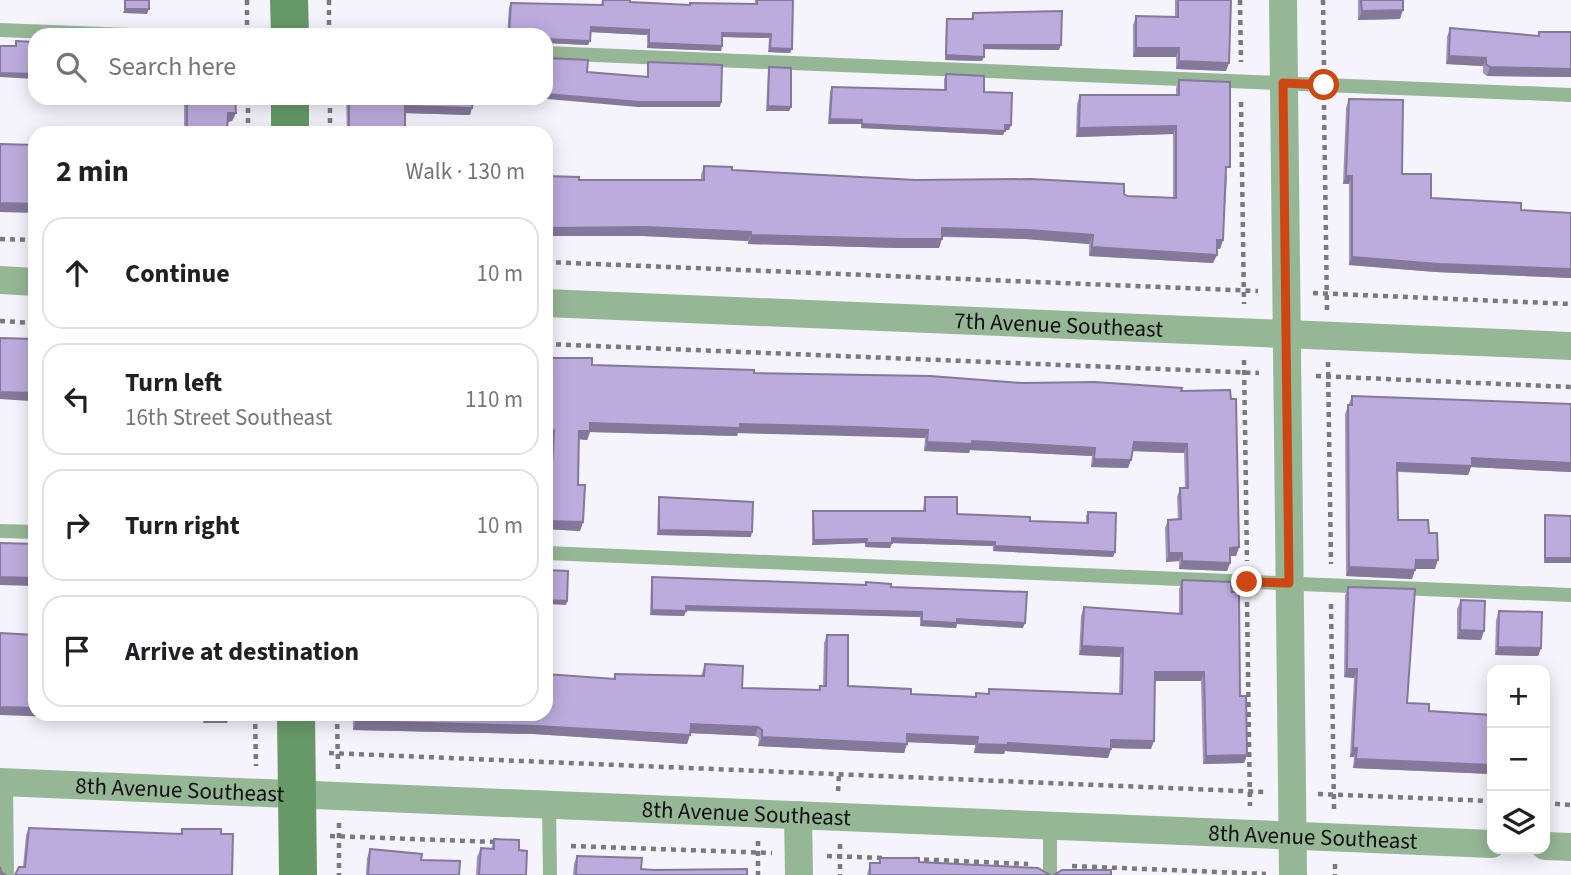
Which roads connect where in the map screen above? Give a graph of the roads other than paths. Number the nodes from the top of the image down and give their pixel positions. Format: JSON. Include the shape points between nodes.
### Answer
{"nodes":[{"id":1,"x":289,"y":0,"type":"edge"},
{"id":2,"x":1283,"y":0,"type":"edge"},
{"id":3,"x":290,"y":28,"type":"edge"},
{"id":4,"x":0,"y":30,"type":"edge"},
{"id":5,"x":28,"y":31,"type":"edge"},
{"id":6,"x":553,"y":53,"type":"edge"},
{"id":7,"x":1283,"y":83,"type":"junction"},
{"id":8,"x":1571,"y":95,"type":"edge"},
{"id":9,"x":290,"y":105,"type":"edge"},
{"id":10,"x":290,"y":126,"type":"edge"},
{"id":11,"x":0,"y":280,"type":"edge"},
{"id":12,"x":28,"y":282,"type":"edge"},
{"id":13,"x":553,"y":303,"type":"edge"},
{"id":14,"x":1287,"y":333,"type":"junction"},
{"id":15,"x":1571,"y":346,"type":"edge"},
{"id":16,"x":0,"y":531,"type":"edge"},
{"id":17,"x":28,"y":532,"type":"edge"},
{"id":18,"x":553,"y":553,"type":"edge"},
{"id":19,"x":1289,"y":583,"type":"junction"},
{"id":20,"x":1571,"y":595,"type":"edge"},
{"id":21,"x":296,"y":721,"type":"edge"},
{"id":22,"x":3,"y":782,"type":"edge"},
{"id":23,"x":297,"y":795,"type":"junction"},
{"id":24,"x":550,"y":804,"type":"junction"},
{"id":25,"x":799,"y":815,"type":"junction"},
{"id":26,"x":1050,"y":825,"type":"junction"},
{"id":27,"x":1293,"y":836,"type":"junction"},
{"id":28,"x":1487,"y":844,"type":"edge"},
{"id":29,"x":1550,"y":846,"type":"edge"},
{"id":30,"x":1571,"y":847,"type":"edge"},
{"id":31,"x":7,"y":875,"type":"edge"},
{"id":32,"x":298,"y":875,"type":"edge"},
{"id":33,"x":550,"y":875,"type":"edge"},
{"id":34,"x":799,"y":875,"type":"edge"},
{"id":35,"x":1050,"y":875,"type":"edge"},
{"id":36,"x":1293,"y":875,"type":"edge"}],
"edges":[{"from":1,"to":3,"type":"street"},
{"from":2,"to":7,"type":"street"},
{"from":4,"to":5,"type":"lane"},
{"from":6,"to":7,"type":"lane"},
{"from":7,"to":8,"type":"lane"},
{"from":7,"to":14,"type":"street"},
{"from":9,"to":10,"type":"street"},
{"from":11,"to":12,"type":"street"},
{"from":13,"to":14,"type":"street","name":"7th Avenue Southeast"},
{"from":14,"to":15,"type":"street","name":"7th Avenue Southeast"},
{"from":14,"to":19,"type":"street"},
{"from":16,"to":17,"type":"lane"},
{"from":18,"to":19,"type":"lane"},
{"from":19,"to":20,"type":"lane"},
{"from":19,"to":27,"type":"street"},
{"from":21,"to":23,"type":"street"},
{"from":22,"to":23,"type":"street","name":"8th Avenue Southeast"},
{"from":22,"to":31,"type":"lane"},
{"from":23,"to":24,"type":"street","name":"8th Avenue Southeast"},
{"from":23,"to":32,"type":"street"},
{"from":24,"to":25,"type":"street","name":"8th Avenue Southeast"},
{"from":24,"to":33,"type":"lane"},
{"from":25,"to":26,"type":"street","name":"8th Avenue Southeast"},
{"from":25,"to":34,"type":"street"},
{"from":26,"to":27,"type":"street","name":"8th Avenue Southeast"},
{"from":26,"to":35,"type":"lane"},
{"from":27,"to":28,"type":"street","name":"8th Avenue Southeast"},
{"from":27,"to":36,"type":"street"},
{"from":29,"to":30,"type":"street"}]}
